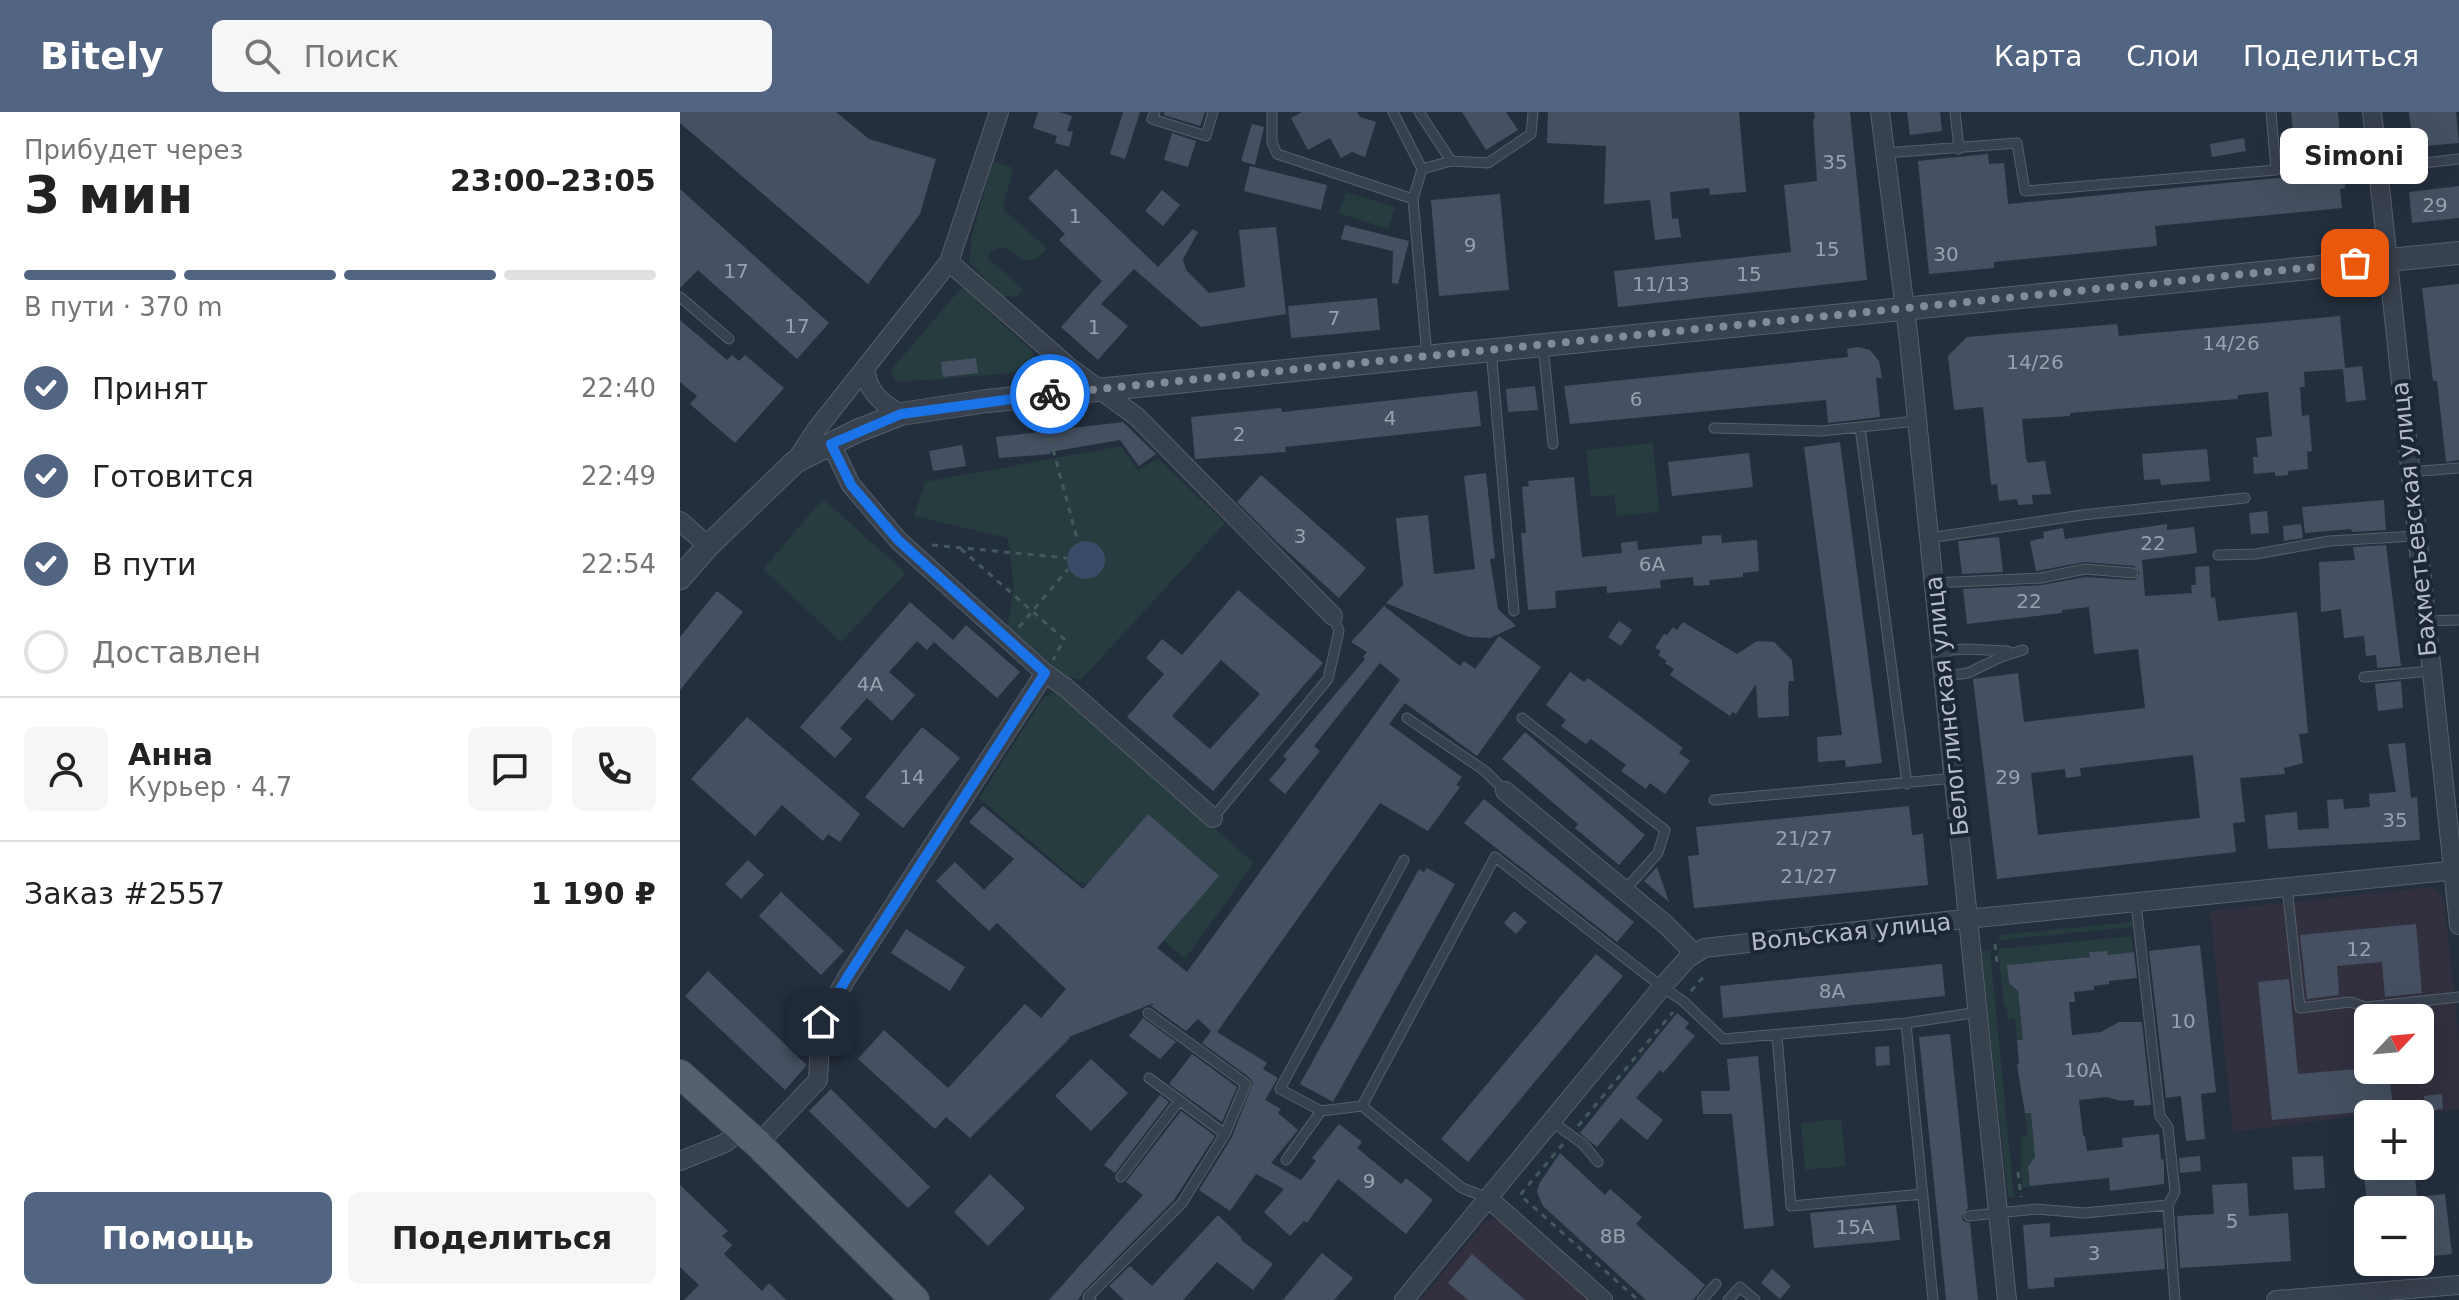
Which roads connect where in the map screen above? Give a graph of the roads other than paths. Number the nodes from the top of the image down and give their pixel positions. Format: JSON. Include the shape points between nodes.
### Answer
{"nodes":[{"id":1,"x":999,"y":112,"type":"edge"},
{"id":2,"x":1155,"y":112,"type":"edge"},
{"id":3,"x":1213,"y":112,"type":"edge"},
{"id":4,"x":1272,"y":112,"type":"edge"},
{"id":5,"x":1393,"y":112,"type":"edge"},
{"id":6,"x":1419,"y":112,"type":"edge"},
{"id":7,"x":1533,"y":112,"type":"edge"},
{"id":8,"x":1880,"y":112,"type":"edge"},
{"id":9,"x":1955,"y":112,"type":"edge"},
{"id":10,"x":2271,"y":112,"type":"edge"},
{"id":11,"x":2372,"y":112,"type":"edge"},
{"id":12,"x":1959,"y":149,"type":"junction"},
{"id":13,"x":1885,"y":153,"type":"junction"},
{"id":14,"x":2459,"y":159,"type":"edge"},
{"id":15,"x":1451,"y":161,"type":"junction"},
{"id":16,"x":2378,"y":168,"type":"junction"},
{"id":17,"x":1422,"y":169,"type":"junction"},
{"id":18,"x":1413,"y":199,"type":"junction"},
{"id":19,"x":2459,"y":253,"type":"edge"},
{"id":20,"x":2386,"y":261,"type":"junction"},
{"id":21,"x":949,"y":262,"type":"junction"},
{"id":22,"x":680,"y":297,"type":"edge"},
{"id":23,"x":1905,"y":310,"type":"junction"},
{"id":24,"x":729,"y":339,"type":"dead end"},
{"id":25,"x":1543,"y":345,"type":"junction"},
{"id":26,"x":1491,"y":350,"type":"junction"},
{"id":27,"x":1427,"y":356,"type":"junction"},
{"id":28,"x":866,"y":367,"type":"junction"},
{"id":29,"x":1100,"y":390,"type":"junction"},
{"id":30,"x":901,"y":414,"type":"junction"},
{"id":31,"x":1917,"y":421,"type":"junction"},
{"id":32,"x":1860,"y":427,"type":"junction"},
{"id":33,"x":1714,"y":428,"type":"dead end"},
{"id":34,"x":831,"y":444,"type":"junction"},
{"id":35,"x":1553,"y":444,"type":"dead end"},
{"id":36,"x":795,"y":462,"type":"junction"},
{"id":37,"x":2459,"y":468,"type":"edge"},
{"id":38,"x":2409,"y":472,"type":"junction"},
{"id":39,"x":2245,"y":498,"type":"dead end"},
{"id":40,"x":680,"y":521,"type":"edge"},
{"id":41,"x":2416,"y":536,"type":"junction"},
{"id":42,"x":1929,"y":538,"type":"junction"},
{"id":43,"x":708,"y":546,"type":"junction"},
{"id":44,"x":2218,"y":555,"type":"dead end"},
{"id":45,"x":2133,"y":573,"type":"dead end"},
{"id":46,"x":680,"y":578,"type":"edge"},
{"id":47,"x":1934,"y":583,"type":"junction"},
{"id":48,"x":1514,"y":611,"type":"dead end"},
{"id":49,"x":1333,"y":616,"type":"joint"},
{"id":50,"x":2459,"y":620,"type":"edge"},
{"id":51,"x":2426,"y":621,"type":"junction"},
{"id":52,"x":1941,"y":651,"type":"junction"},
{"id":53,"x":2431,"y":671,"type":"junction"},
{"id":54,"x":1045,"y":673,"type":"junction"},
{"id":55,"x":1944,"y":676,"type":"junction"},
{"id":56,"x":2364,"y":677,"type":"dead end"},
{"id":57,"x":1407,"y":718,"type":"dead end"},
{"id":58,"x":1522,"y":718,"type":"dead end"},
{"id":59,"x":1955,"y":778,"type":"junction"},
{"id":60,"x":1907,"y":784,"type":"junction"},
{"id":61,"x":1505,"y":791,"type":"joint"},
{"id":62,"x":1714,"y":800,"type":"dead end"},
{"id":63,"x":1213,"y":818,"type":"joint"},
{"id":64,"x":1404,"y":860,"type":"dead end"},
{"id":65,"x":2456,"y":870,"type":"edge"},
{"id":66,"x":2287,"y":887,"type":"junction"},
{"id":67,"x":1625,"y":890,"type":"junction"},
{"id":68,"x":2136,"y":903,"type":"junction"},
{"id":69,"x":1969,"y":919,"type":"junction"},
{"id":70,"x":2459,"y":925,"type":"edge"},
{"id":71,"x":1694,"y":953,"type":"junction"},
{"id":72,"x":1662,"y":987,"type":"junction"},
{"id":73,"x":2459,"y":997,"type":"edge"},
{"id":74,"x":1979,"y":1012,"type":"junction"},
{"id":75,"x":1148,"y":1013,"type":"dead end"},
{"id":76,"x":1906,"y":1023,"type":"junction"},
{"id":77,"x":1777,"y":1035,"type":"junction"},
{"id":78,"x":680,"y":1074,"type":"edge"},
{"id":79,"x":1149,"y":1078,"type":"dead end"},
{"id":80,"x":1179,"y":1101,"type":"junction"},
{"id":81,"x":1362,"y":1106,"type":"junction"},
{"id":82,"x":1321,"y":1111,"type":"junction"},
{"id":83,"x":1551,"y":1121,"type":"junction"},
{"id":84,"x":1225,"y":1134,"type":"junction"},
{"id":85,"x":750,"y":1137,"type":"junction"},
{"id":86,"x":1286,"y":1160,"type":"dead end"},
{"id":87,"x":680,"y":1161,"type":"edge"},
{"id":88,"x":1598,"y":1162,"type":"dead end"},
{"id":89,"x":1121,"y":1177,"type":"dead end"},
{"id":90,"x":1923,"y":1194,"type":"junction"},
{"id":91,"x":1488,"y":1198,"type":"junction"},
{"id":92,"x":2168,"y":1205,"type":"junction"},
{"id":93,"x":1998,"y":1213,"type":"junction"},
{"id":94,"x":1969,"y":1216,"type":"dead end"},
{"id":95,"x":1938,"y":1219,"type":"dead end"},
{"id":96,"x":1925,"y":1221,"type":"junction"},
{"id":97,"x":1716,"y":1284,"type":"dead end"},
{"id":98,"x":2459,"y":1285,"type":"edge"},
{"id":99,"x":915,"y":1300,"type":"edge"},
{"id":100,"x":1091,"y":1300,"type":"edge"},
{"id":101,"x":1404,"y":1300,"type":"edge"},
{"id":102,"x":1603,"y":1300,"type":"edge"},
{"id":103,"x":1702,"y":1300,"type":"edge"},
{"id":104,"x":1728,"y":1300,"type":"edge"},
{"id":105,"x":1755,"y":1300,"type":"edge"},
{"id":106,"x":1933,"y":1300,"type":"edge"},
{"id":107,"x":2007,"y":1300,"type":"edge"},
{"id":108,"x":2175,"y":1300,"type":"edge"},
{"id":109,"x":2276,"y":1300,"type":"edge"}],
"edges":[{"from":1,"to":21,"type":"street"},
{"from":2,"to":3,"type":"lane","via":[[1152,119],[1206,136]]},
{"from":4,"to":18,"type":"lane","via":[[1277,154]]},
{"from":5,"to":17,"type":"lane"},
{"from":6,"to":15,"type":"lane"},
{"from":7,"to":15,"type":"lane","via":[[1531,134],[1493,160]]},
{"from":8,"to":13,"type":"street","name":"Белоглинская улица"},
{"from":9,"to":12,"type":"lane"},
{"from":10,"to":12,"type":"lane","via":[[2276,170],[2025,191],[2017,143]]},
{"from":11,"to":16,"type":"street","name":"Бахметьевская улица"},
{"from":12,"to":13,"type":"lane"},
{"from":13,"to":23,"type":"street","name":"Белоглинская улица"},
{"from":14,"to":16,"type":"lane"},
{"from":15,"to":17,"type":"lane"},
{"from":16,"to":20,"type":"street","name":"Бахметьевская улица"},
{"from":17,"to":18,"type":"lane"},
{"from":18,"to":27,"type":"lane"},
{"from":19,"to":20,"type":"street"},
{"from":20,"to":23,"type":"street"},
{"from":20,"to":38,"type":"street","name":"Бахметьевская улица"},
{"from":21,"to":28,"type":"street"},
{"from":21,"to":29,"type":"street"},
{"from":22,"to":24,"type":"lane"},
{"from":23,"to":25,"type":"street"},
{"from":23,"to":31,"type":"street","name":"Белоглинская улица"},
{"from":25,"to":26,"type":"street"},
{"from":25,"to":35,"type":"lane"},
{"from":26,"to":27,"type":"street"},
{"from":26,"to":48,"type":"lane"},
{"from":27,"to":29,"type":"street"},
{"from":28,"to":30,"type":"street","via":[[872,391]]},
{"from":28,"to":36,"type":"street"},
{"from":29,"to":30,"type":"street"},
{"from":29,"to":49,"type":"street","via":[[1137,417]]},
{"from":30,"to":34,"type":"street"},
{"from":31,"to":32,"type":"lane"},
{"from":31,"to":42,"type":"street","name":"Белоглинская улица"},
{"from":32,"to":33,"type":"lane"},
{"from":32,"to":60,"type":"lane"},
{"from":34,"to":36,"type":"street"},
{"from":34,"to":54,"type":"street","via":[[851,485],[898,540]]},
{"from":36,"to":43,"type":"street"},
{"from":37,"to":38,"type":"lane"},
{"from":38,"to":41,"type":"street","name":"Бахметьевская улица"},
{"from":39,"to":42,"type":"lane"},
{"from":40,"to":43,"type":"street"},
{"from":41,"to":44,"type":"lane"},
{"from":41,"to":51,"type":"street","name":"Бахметьевская улица"},
{"from":42,"to":47,"type":"street","name":"Белоглинская улица"},
{"from":43,"to":46,"type":"street"},
{"from":45,"to":47,"type":"lane","via":[[2085,569],[2041,578]]},
{"from":47,"to":52,"type":"street","name":"Белоглинская улица"},
{"from":49,"to":63,"type":"lane","via":[[1339,631],[1328,679]]},
{"from":50,"to":51,"type":"lane"},
{"from":51,"to":53,"type":"street","name":"Бахметьевская улица"},
{"from":52,"to":55,"type":"street","name":"Белоглинская улица"},
{"from":52,"to":55,"type":"lane","via":[[2023,650],[1968,673]]},
{"from":53,"to":56,"type":"lane"},
{"from":53,"to":65,"type":"street","name":"Бахметьевская улица"},
{"from":54,"to":63,"type":"street"},
{"from":54,"to":85,"type":"street","via":[[821,1022],[818,1080]]},
{"from":55,"to":59,"type":"street","name":"Белоглинская улица"},
{"from":57,"to":61,"type":"lane","via":[[1485,771]]},
{"from":58,"to":67,"type":"lane","via":[[1665,830],[1658,853]]},
{"from":59,"to":60,"type":"lane"},
{"from":59,"to":69,"type":"street","name":"Белоглинская улица"},
{"from":60,"to":62,"type":"lane"},
{"from":61,"to":67,"type":"street"},
{"from":64,"to":82,"type":"lane","via":[[1280,1089]]},
{"from":65,"to":66,"type":"street","name":"Вольская улица"},
{"from":65,"to":70,"type":"street","name":"Бахметьевская улица"},
{"from":66,"to":68,"type":"street","name":"Вольская улица"},
{"from":66,"to":73,"type":"lane","via":[[2300,1008]]},
{"from":67,"to":71,"type":"street"},
{"from":68,"to":69,"type":"street","name":"Вольская улица"},
{"from":68,"to":92,"type":"lane","via":[[2160,1116],[2168,1127],[2175,1192]]},
{"from":69,"to":71,"type":"street","name":"Вольская улица"},
{"from":69,"to":74,"type":"street","name":"Белоглинская улица"},
{"from":71,"to":72,"type":"street"},
{"from":72,"to":77,"type":"lane","via":[[1723,1039]]},
{"from":72,"to":81,"type":"lane","via":[[1495,857]]},
{"from":72,"to":83,"type":"street"},
{"from":74,"to":76,"type":"lane"},
{"from":74,"to":93,"type":"street","name":"Белоглинская улица"},
{"from":75,"to":84,"type":"lane","via":[[1246,1084]]},
{"from":76,"to":77,"type":"lane"},
{"from":76,"to":90,"type":"lane"},
{"from":77,"to":90,"type":"lane","via":[[1791,1206]]},
{"from":78,"to":85,"type":"main road"},
{"from":79,"to":80,"type":"lane"},
{"from":80,"to":84,"type":"lane"},
{"from":80,"to":89,"type":"lane"},
{"from":81,"to":82,"type":"lane"},
{"from":81,"to":91,"type":"lane","via":[[1462,1188]]},
{"from":82,"to":86,"type":"lane"},
{"from":83,"to":88,"type":"lane"},
{"from":83,"to":91,"type":"street"},
{"from":84,"to":100,"type":"lane","via":[[1182,1203],[1088,1297]]},
{"from":85,"to":87,"type":"street"},
{"from":85,"to":99,"type":"main road"},
{"from":90,"to":96,"type":"lane"},
{"from":91,"to":101,"type":"street"},
{"from":91,"to":102,"type":"street"},
{"from":92,"to":93,"type":"lane","via":[[2084,1213]]},
{"from":92,"to":108,"type":"lane"},
{"from":93,"to":94,"type":"lane"},
{"from":93,"to":107,"type":"street","name":"Белоглинская улица"},
{"from":95,"to":96,"type":"lane"},
{"from":96,"to":106,"type":"lane"},
{"from":97,"to":103,"type":"lane"},
{"from":98,"to":109,"type":"street"},
{"from":104,"to":105,"type":"lane","via":[[1740,1287]]}]}
